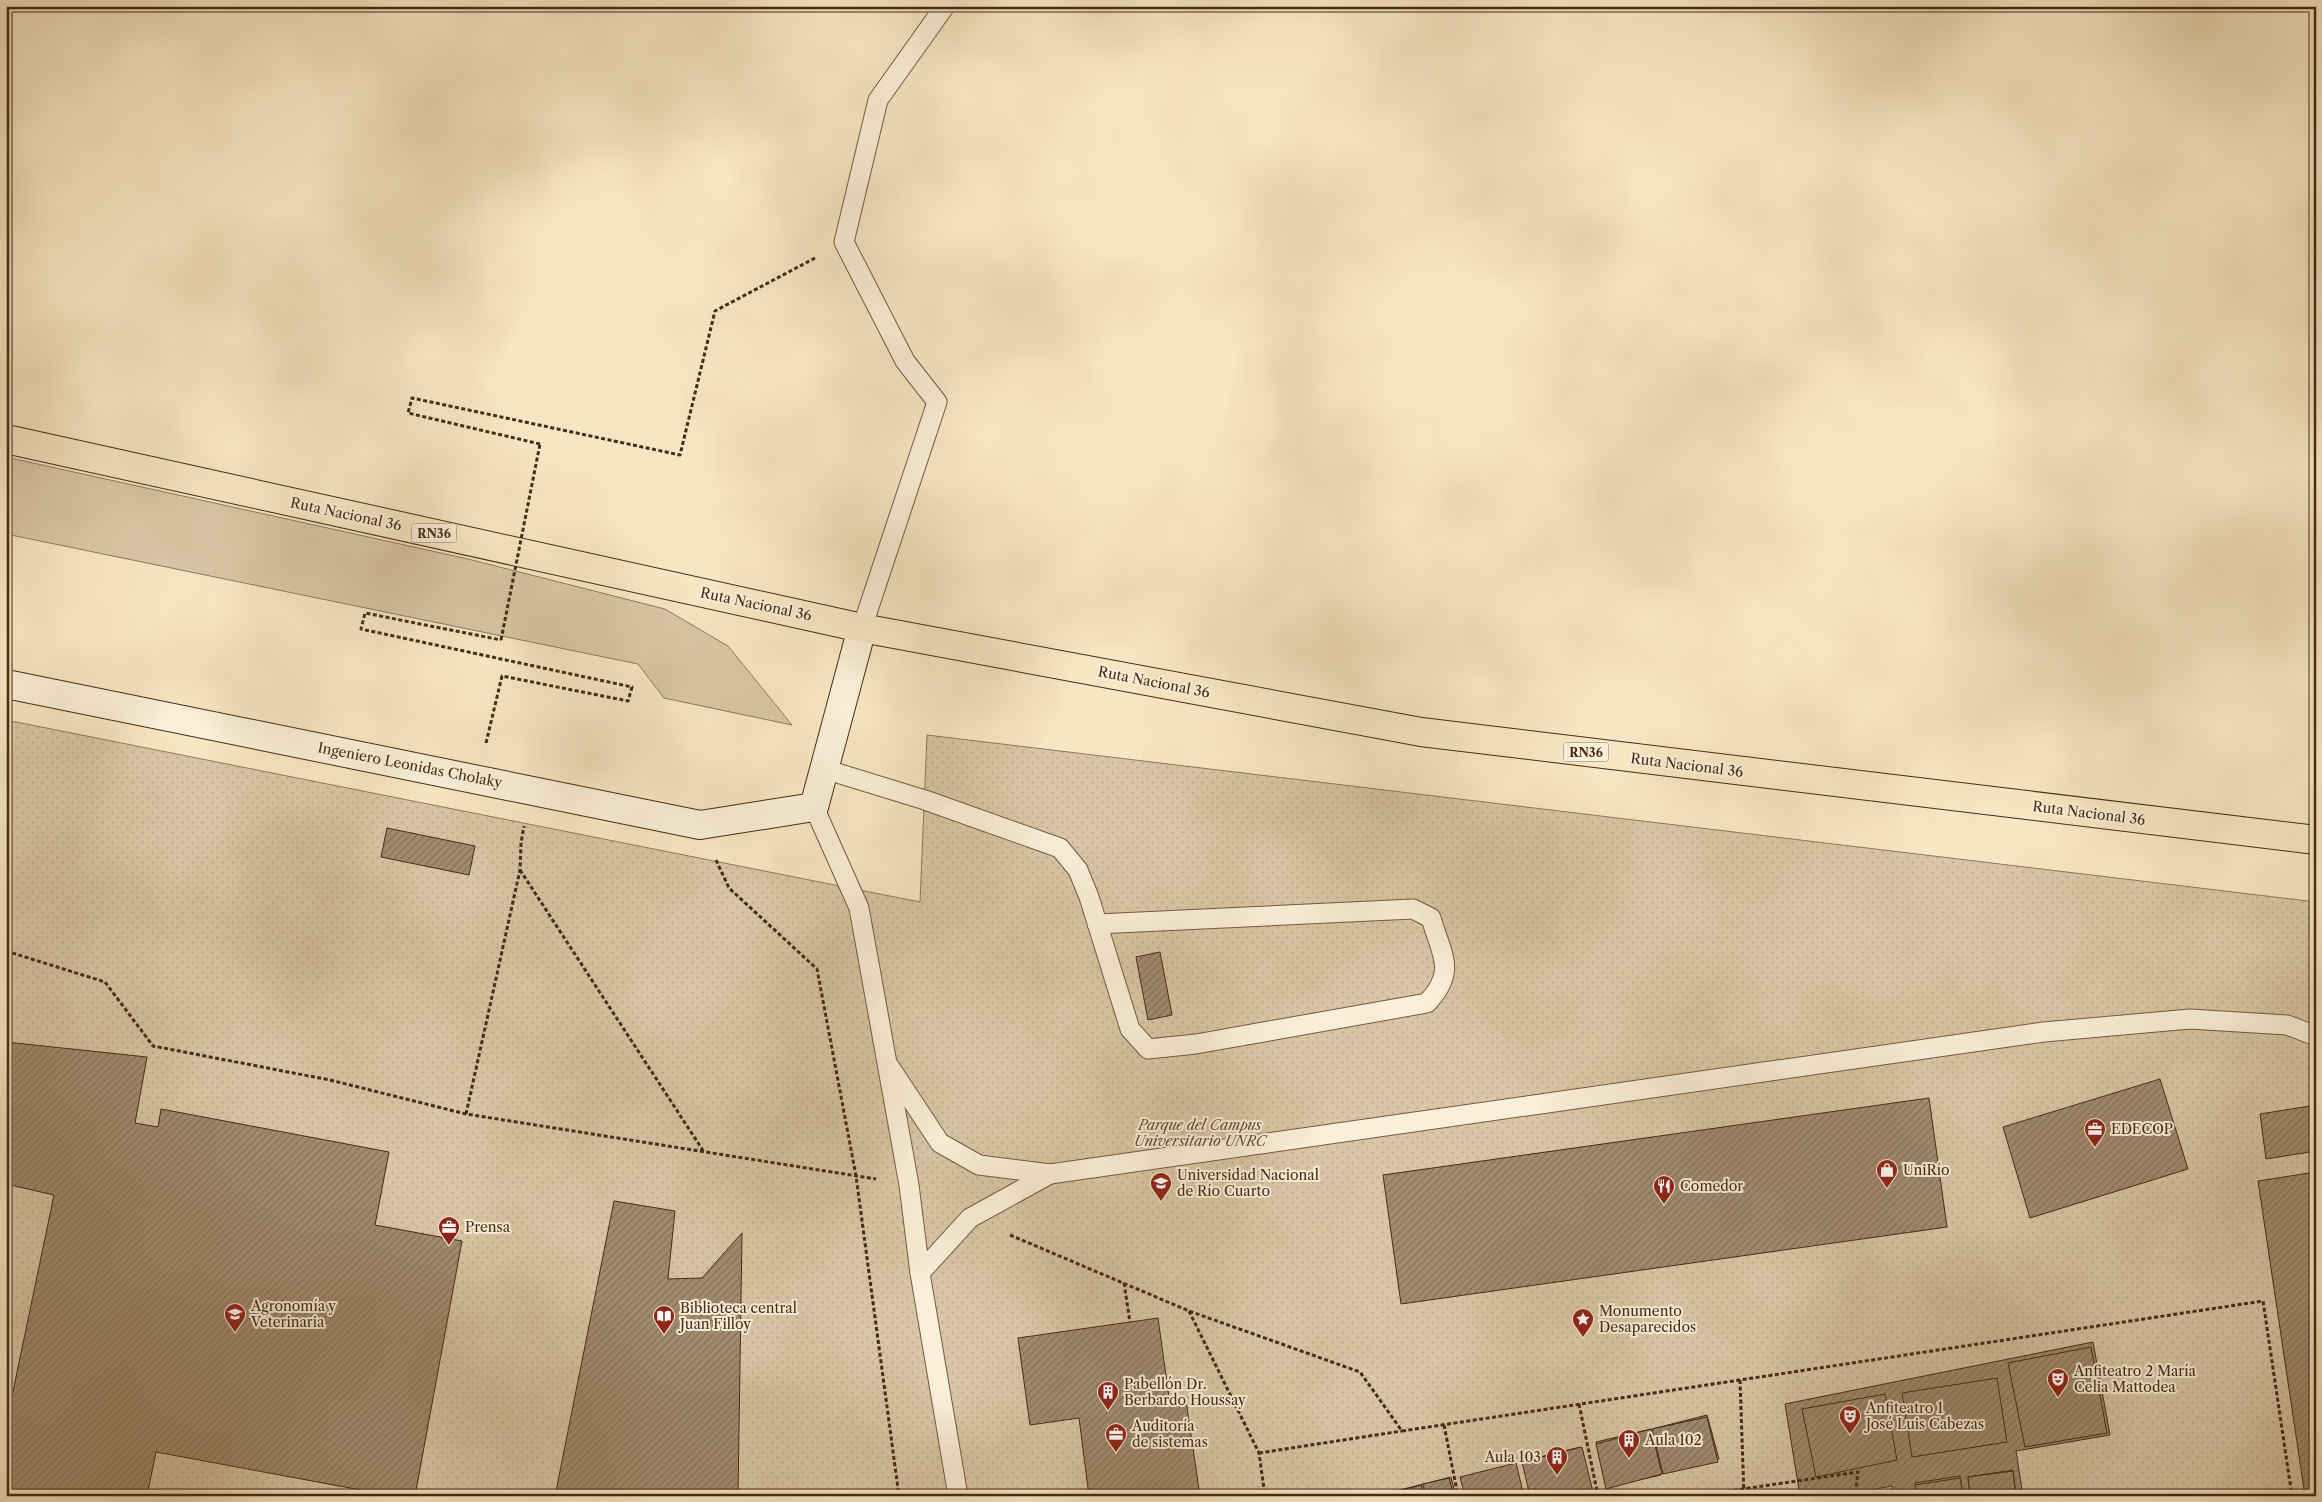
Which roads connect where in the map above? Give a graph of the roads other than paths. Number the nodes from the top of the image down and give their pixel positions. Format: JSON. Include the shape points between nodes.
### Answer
{"nodes":[{"id":1,"x":945,"y":6,"type":"edge"},
{"id":2,"x":6,"y":439,"type":"edge"},
{"id":3,"x":862,"y":628,"type":"junction"},
{"id":4,"x":6,"y":684,"type":"edge"},
{"id":5,"x":824,"y":770,"type":"junction"},
{"id":6,"x":814,"y":808,"type":"junction"},
{"id":7,"x":2316,"y":840,"type":"edge"},
{"id":8,"x":1097,"y":924,"type":"junction"},
{"id":9,"x":2316,"y":1036,"type":"edge"},
{"id":10,"x":889,"y":1066,"type":"junction"},
{"id":11,"x":1050,"y":1174,"type":"junction"},
{"id":12,"x":920,"y":1273,"type":"junction"},
{"id":13,"x":958,"y":1496,"type":"edge"}],
"edges":[{"from":1,"to":3,"type":"lane","via":[[878,100],[844,242],[905,361],[937,402]]},
{"from":2,"to":3,"type":"highway","name":"Ruta Nacional 36","number":"RN36"},
{"from":3,"to":5,"type":"main road"},
{"from":3,"to":7,"type":"highway","name":"Ruta Nacional 36","number":"RN36","via":[[1421,732]]},
{"from":4,"to":6,"type":"main road","name":"Ingeniero Leonidas Cholaky","via":[[700,825]]},
{"from":5,"to":6,"type":"main road"},
{"from":5,"to":8,"type":"lane","via":[[925,800],[1060,848],[1078,870]]},
{"from":6,"to":10,"type":"lane","via":[[859,908]]},
{"from":8,"to":8,"type":"lane","via":[[1130,1029],[1148,1049],[1196,1044],[1427,1003],[1440,989],[1446,970],[1432,918],[1413,909]]},
{"from":9,"to":11,"type":"lane","via":[[2287,1025],[2190,1019],[2044,1032]]},
{"from":10,"to":11,"type":"lane","via":[[940,1143],[978,1165]]},
{"from":10,"to":12,"type":"lane"},
{"from":11,"to":12,"type":"lane","via":[[970,1218]]},
{"from":12,"to":13,"type":"lane"}]}
